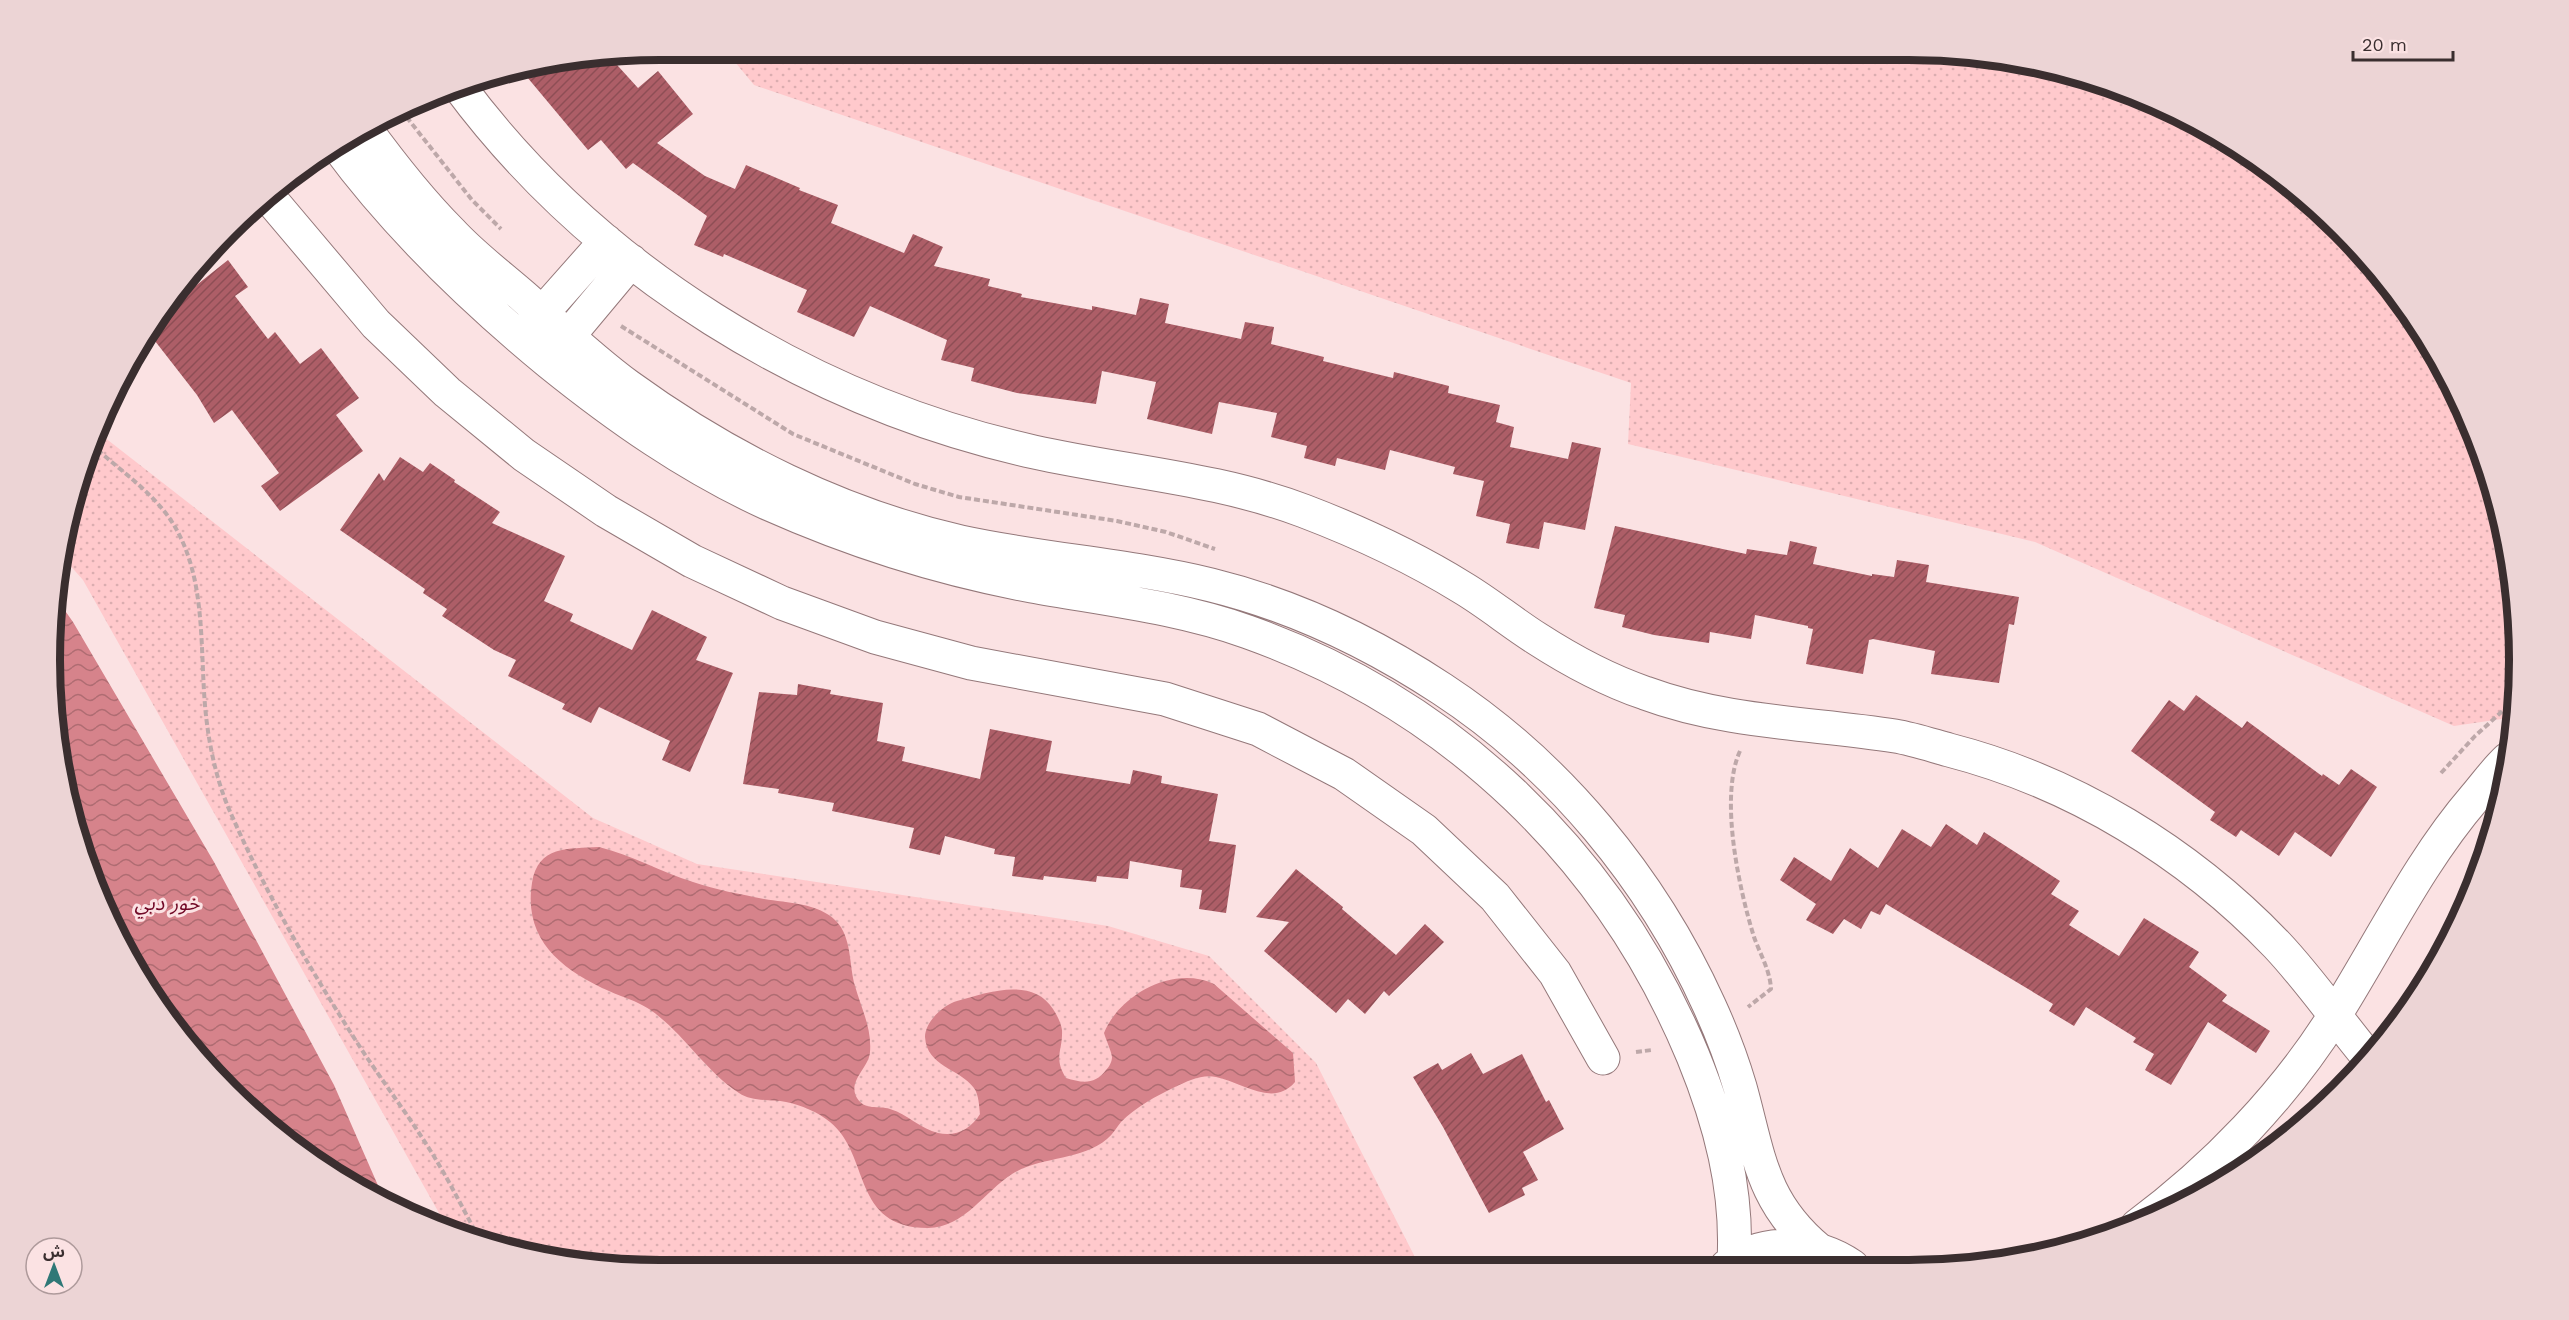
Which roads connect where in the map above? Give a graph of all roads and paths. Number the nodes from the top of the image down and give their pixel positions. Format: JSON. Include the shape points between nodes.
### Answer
{"nodes":[{"id":1,"x":464,"y":93,"type":"edge"},
{"id":2,"x":370,"y":135,"type":"edge"},
{"id":3,"x":342,"y":152,"type":"edge"},
{"id":4,"x":273,"y":202,"type":"edge"},
{"id":5,"x":606,"y":241,"type":"junction"},
{"id":6,"x":630,"y":261,"type":"junction"},
{"id":7,"x":542,"y":313,"type":"junction"},
{"id":8,"x":520,"y":338,"type":"junction"},
{"id":9,"x":558,"y":348,"type":"junction"},
{"id":10,"x":98,"y":450,"type":"edge"},
{"id":11,"x":1214,"y":586,"type":"junction"},
{"id":12,"x":1204,"y":620,"type":"junction"},
{"id":13,"x":2507,"y":707,"type":"edge"},
{"id":14,"x":1754,"y":720,"type":"junction"},
{"id":15,"x":2498,"y":770,"type":"edge"},
{"id":16,"x":2441,"y":773,"type":"dead end"},
{"id":17,"x":2334,"y":1016,"type":"junction"},
{"id":18,"x":1717,"y":1025,"type":"junction"},
{"id":19,"x":1688,"y":1044,"type":"junction"},
{"id":20,"x":2364,"y":1052,"type":"edge"},
{"id":21,"x":1603,"y":1058,"type":"joint"},
{"id":22,"x":2166,"y":1202,"type":"edge"},
{"id":23,"x":475,"y":1230,"type":"edge"},
{"id":24,"x":1819,"y":1250,"type":"junction"},
{"id":25,"x":1730,"y":1260,"type":"edge"},
{"id":26,"x":1737,"y":1260,"type":"edge"},
{"id":27,"x":1840,"y":1260,"type":"edge"}],
"edges":[{"from":1,"to":5,"type":"lane","via":[[537,177]]},
{"from":2,"to":7,"type":"lane","via":[[452,233]]},
{"from":3,"to":8,"type":"lane","via":[[431,257]]},
{"from":4,"to":21,"type":"lane","via":[[376,324],[447,392],[524,455],[606,511],[692,561],[782,603],[875,637],[971,663],[1165,699],[1258,729],[1344,774],[1424,830],[1495,897],[1555,973]]},
{"from":5,"to":6,"type":"lane"},
{"from":5,"to":7,"type":"lane"},
{"from":6,"to":9,"type":"lane"},
{"from":6,"to":14,"type":"lane","via":[[703,313],[781,359],[862,398],[947,428],[1033,452],[1212,484],[1299,509],[1383,544],[1453,582],[1538,640],[1588,668],[1641,692],[1697,710]]},
{"from":7,"to":8,"type":"lane"},
{"from":7,"to":9,"type":"lane"},
{"from":8,"to":9,"type":"lane"},
{"from":9,"to":11,"type":"lane","via":[[625,384],[701,436],[783,479],[868,515],[957,541]]},
{"from":9,"to":12,"type":"lane","via":[[604,406],[682,458],[764,501],[850,538],[938,566],[1175,611]]},
{"from":10,"to":23,"type":"path","via":[[170,519],[185,547],[199,609],[207,724],[216,770],[251,856],[325,991],[430,1149]]},
{"from":11,"to":12,"type":"lane"},
{"from":11,"to":18,"type":"lane","via":[[1293,612],[1370,646],[1443,689],[1509,740],[1570,797],[1625,862],[1671,931]]},
{"from":12,"to":19,"type":"lane","via":[[1246,631],[1379,692],[1441,733],[1499,779],[1551,830],[1598,887],[1639,947]]},
{"from":13,"to":16,"type":"path","via":[[2475,735]]},
{"from":14,"to":17,"type":"lane","via":[[1899,737],[1985,759],[2067,792],[2144,835],[2215,887],[2279,947]]},
{"from":14,"to":18,"type":"path","via":[[1735,762],[1731,807],[1738,874],[1771,989]]},
{"from":15,"to":17,"type":"lane","via":[[2457,818]]},
{"from":17,"to":20,"type":"lane"},
{"from":17,"to":22,"type":"lane","via":[[2296,1070],[2254,1119]]},
{"from":18,"to":24,"type":"lane","via":[[1770,1190],[1799,1233]]},
{"from":19,"to":21,"type":"path"},
{"from":19,"to":25,"type":"lane","via":[[1703,1080],[1730,1177],[1735,1214]]},
{"from":24,"to":26,"type":"lane","via":[[1771,1248]]},
{"from":24,"to":27,"type":"lane"}]}
